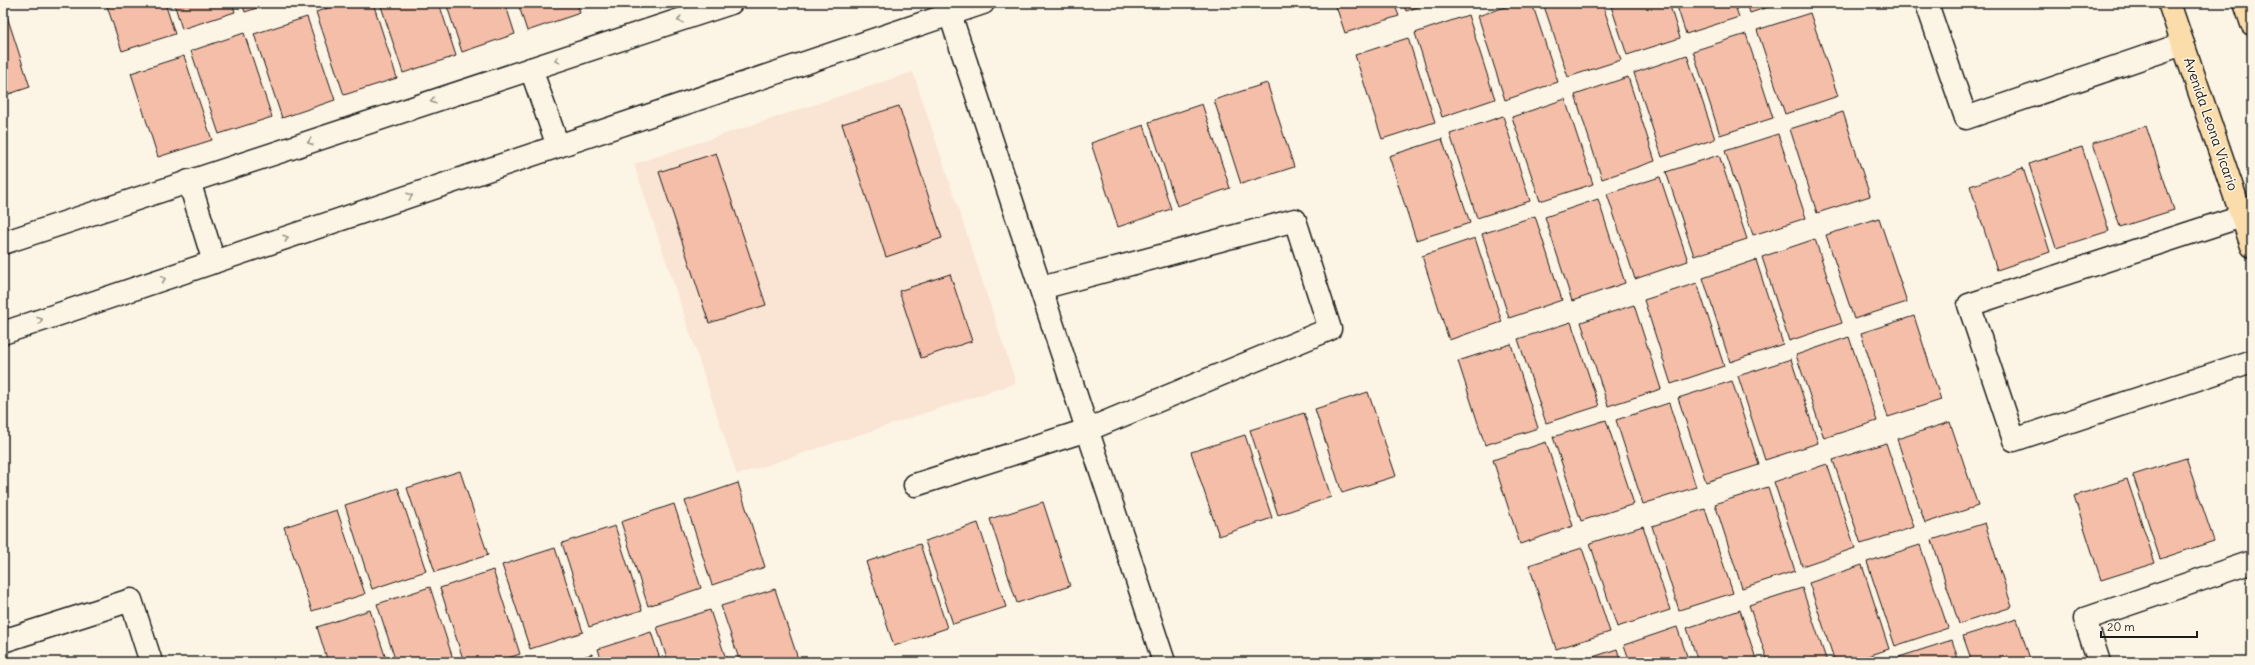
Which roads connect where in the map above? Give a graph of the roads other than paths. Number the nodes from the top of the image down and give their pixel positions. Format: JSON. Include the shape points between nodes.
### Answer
{"nodes":[{"id":1,"x":731,"y":3,"type":"edge"},
{"id":2,"x":983,"y":3,"type":"edge"},
{"id":3,"x":1930,"y":3,"type":"edge"},
{"id":4,"x":2169,"y":3,"type":"edge"},
{"id":5,"x":2245,"y":3,"type":"edge"},
{"id":6,"x":948,"y":8,"type":"edge"},
{"id":7,"x":2252,"y":24,"type":"edge"},
{"id":8,"x":2183,"y":44,"type":"junction"},
{"id":9,"x":531,"y":69,"type":"junction"},
{"id":10,"x":558,"y":146,"type":"junction"},
{"id":11,"x":189,"y":182,"type":"junction"},
{"id":12,"x":2242,"y":216,"type":"junction"},
{"id":13,"x":3,"y":243,"type":"edge"},
{"id":14,"x":2252,"y":245,"type":"edge"},
{"id":15,"x":214,"y":262,"type":"junction"},
{"id":16,"x":1040,"y":288,"type":"junction"},
{"id":17,"x":3,"y":333,"type":"edge"},
{"id":18,"x":2252,"y":361,"type":"edge"},
{"id":19,"x":1088,"y":430,"type":"junction"},
{"id":20,"x":915,"y":485,"type":"dead end"},
{"id":21,"x":2252,"y":562,"type":"edge"},
{"id":22,"x":3,"y":641,"type":"edge"},
{"id":23,"x":151,"y":662,"type":"edge"},
{"id":24,"x":1164,"y":662,"type":"edge"},
{"id":25,"x":2099,"y":662,"type":"edge"}],
"edges":[{"from":1,"to":9,"type":"street","one_way":true},
{"from":2,"to":6,"type":"street"},
{"from":3,"to":8,"type":"street","via":[[1927,4],[1966,118]]},
{"from":4,"to":8,"type":"main road","name":"Avenida Leona Vicario"},
{"from":5,"to":7,"type":"main road"},
{"from":6,"to":10,"type":"street"},
{"from":6,"to":16,"type":"street"},
{"from":8,"to":12,"type":"main road","name":"Avenida Leona Vicario"},
{"from":9,"to":10,"type":"street"},
{"from":9,"to":11,"type":"street","one_way":true},
{"from":15,"to":10,"type":"street","one_way":true},
{"from":11,"to":13,"type":"street"},
{"from":11,"to":15,"type":"street"},
{"from":12,"to":14,"type":"main road","name":"Avenida Leona Vicario"},
{"from":12,"to":18,"type":"street","via":[[1969,305],[2014,440]]},
{"from":17,"to":15,"type":"street","one_way":true},
{"from":16,"to":19,"type":"street"},
{"from":16,"to":19,"type":"street","via":[[1295,220],[1313,273],[1330,329]]},
{"from":19,"to":20,"type":"street"},
{"from":19,"to":24,"type":"street"},
{"from":21,"to":25,"type":"street","via":[[2085,618]]},
{"from":22,"to":23,"type":"street","via":[[131,600]]}]}
